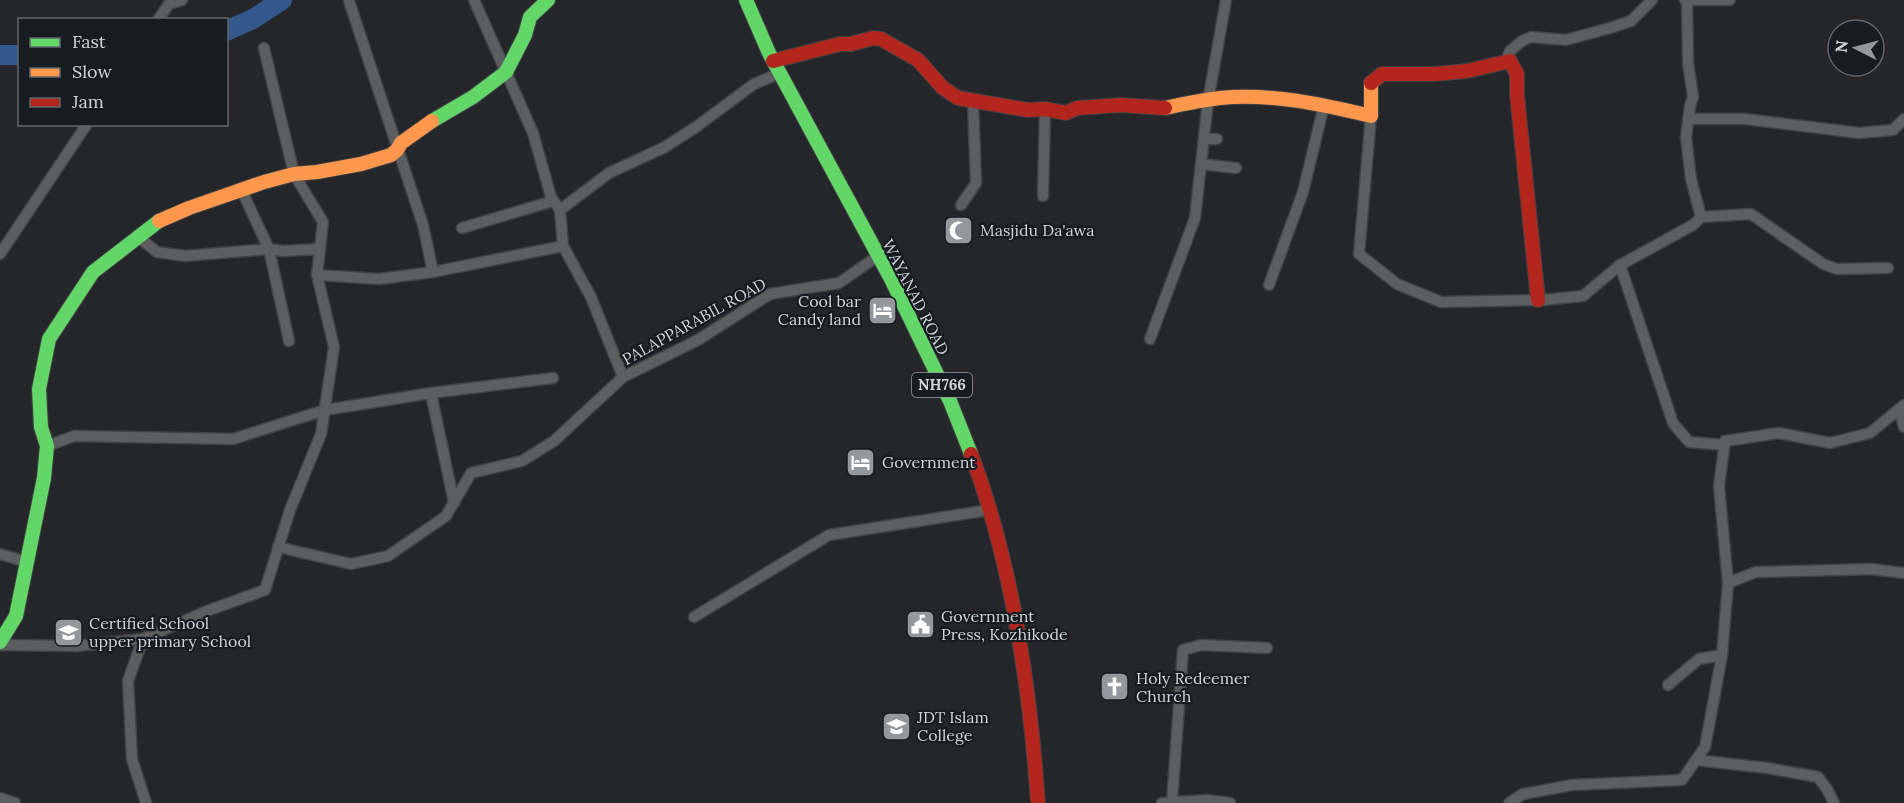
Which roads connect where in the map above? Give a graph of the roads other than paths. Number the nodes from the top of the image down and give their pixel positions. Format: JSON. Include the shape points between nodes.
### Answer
{"nodes":[{"id":1,"x":182,"y":0,"type":"edge"},
{"id":2,"x":474,"y":0,"type":"edge"},
{"id":3,"x":548,"y":0,"type":"edge"},
{"id":4,"x":746,"y":0,"type":"edge"},
{"id":5,"x":1226,"y":0,"type":"edge"},
{"id":6,"x":1652,"y":0,"type":"edge"},
{"id":7,"x":1686,"y":0,"type":"edge"},
{"id":8,"x":1730,"y":0,"type":"edge"},
{"id":9,"x":350,"y":1,"type":"edge"},
{"id":10,"x":159,"y":18,"type":"edge"},
{"id":11,"x":264,"y":48,"type":"dead end"},
{"id":12,"x":1510,"y":61,"type":"junction"},
{"id":13,"x":777,"y":67,"type":"junction"},
{"id":14,"x":506,"y":72,"type":"junction"},
{"id":15,"x":973,"y":101,"type":"junction"},
{"id":16,"x":1208,"y":101,"type":"junction"},
{"id":17,"x":1324,"y":105,"type":"junction"},
{"id":18,"x":1045,"y":109,"type":"junction"},
{"id":19,"x":1371,"y":116,"type":"junction"},
{"id":20,"x":1688,"y":119,"type":"junction"},
{"id":21,"x":1904,"y":119,"type":"edge"},
{"id":22,"x":86,"y":126,"type":"edge"},
{"id":23,"x":1204,"y":139,"type":"junction"},
{"id":24,"x":1217,"y":139,"type":"dead end"},
{"id":25,"x":397,"y":150,"type":"junction"},
{"id":26,"x":1201,"y":164,"type":"junction"},
{"id":27,"x":1236,"y":168,"type":"dead end"},
{"id":28,"x":294,"y":174,"type":"junction"},
{"id":29,"x":243,"y":191,"type":"junction"},
{"id":30,"x":1043,"y":196,"type":"dead end"},
{"id":31,"x":962,"y":204,"type":"dead end"},
{"id":32,"x":557,"y":206,"type":"junction"},
{"id":33,"x":1701,"y":217,"type":"junction"},
{"id":34,"x":462,"y":228,"type":"dead end"},
{"id":35,"x":137,"y":236,"type":"junction"},
{"id":36,"x":563,"y":246,"type":"junction"},
{"id":37,"x":268,"y":249,"type":"junction"},
{"id":38,"x":320,"y":249,"type":"junction"},
{"id":39,"x":0,"y":254,"type":"edge"},
{"id":40,"x":878,"y":256,"type":"junction"},
{"id":41,"x":1620,"y":265,"type":"junction"},
{"id":42,"x":1888,"y":268,"type":"dead end"},
{"id":43,"x":433,"y":272,"type":"junction"},
{"id":44,"x":317,"y":275,"type":"junction"},
{"id":45,"x":1269,"y":285,"type":"dead end"},
{"id":46,"x":1538,"y":300,"type":"junction"},
{"id":47,"x":1150,"y":339,"type":"dead end"},
{"id":48,"x":289,"y":341,"type":"dead end"},
{"id":49,"x":623,"y":377,"type":"junction"},
{"id":50,"x":554,"y":378,"type":"dead end"},
{"id":51,"x":431,"y":393,"type":"junction"},
{"id":52,"x":1902,"y":407,"type":"edge"},
{"id":53,"x":325,"y":410,"type":"junction"},
{"id":54,"x":1904,"y":427,"type":"edge"},
{"id":55,"x":1725,"y":445,"type":"junction"},
{"id":56,"x":47,"y":446,"type":"junction"},
{"id":57,"x":453,"y":503,"type":"junction"},
{"id":58,"x":988,"y":510,"type":"junction"},
{"id":59,"x":278,"y":547,"type":"junction"},
{"id":60,"x":0,"y":554,"type":"edge"},
{"id":61,"x":27,"y":562,"type":"junction"},
{"id":62,"x":1904,"y":573,"type":"edge"},
{"id":63,"x":1728,"y":584,"type":"junction"},
{"id":64,"x":694,"y":617,"type":"dead end"},
{"id":65,"x":143,"y":639,"type":"junction"},
{"id":66,"x":0,"y":644,"type":"edge"},
{"id":67,"x":1267,"y":648,"type":"dead end"},
{"id":68,"x":1722,"y":655,"type":"junction"},
{"id":69,"x":1668,"y":685,"type":"dead end"},
{"id":70,"x":1696,"y":760,"type":"junction"},
{"id":71,"x":0,"y":798,"type":"edge"},
{"id":72,"x":1523,"y":798,"type":"edge"},
{"id":73,"x":1167,"y":802,"type":"edge"},
{"id":74,"x":15,"y":803,"type":"edge"},
{"id":75,"x":146,"y":803,"type":"edge"},
{"id":76,"x":1038,"y":803,"type":"edge"},
{"id":77,"x":1230,"y":803,"type":"edge"},
{"id":78,"x":1509,"y":803,"type":"edge"},
{"id":79,"x":1834,"y":803,"type":"edge"}],
"edges":[{"from":1,"to":10,"type":"street","via":[[169,4]]},
{"from":2,"to":14,"type":"street"},
{"from":3,"to":14,"type":"main road","via":[[530,16]]},
{"from":4,"to":13,"type":"main road","name":"WAYANAD ROAD","number":"NH766"},
{"from":5,"to":16,"type":"street"},
{"from":6,"to":12,"type":"street","via":[[1631,21],[1610,28],[1566,40],[1531,37],[1510,51]]},
{"from":7,"to":8,"type":"street"},
{"from":7,"to":20,"type":"street","via":[[1688,63],[1694,97]]},
{"from":9,"to":25,"type":"street"},
{"from":11,"to":28,"type":"street"},
{"from":12,"to":19,"type":"main road","via":[[1467,71],[1382,74],[1371,82]]},
{"from":12,"to":46,"type":"main road","via":[[1517,74]]},
{"from":13,"to":15,"type":"main road","via":[[840,44],[880,39],[918,60],[948,92]]},
{"from":13,"to":32,"type":"street","via":[[696,128],[609,173]]},
{"from":13,"to":40,"type":"main road","name":"WAYANAD ROAD","number":"NH766"},
{"from":14,"to":25,"type":"main road","via":[[400,143]]},
{"from":14,"to":32,"type":"street","via":[[533,133],[551,198]]},
{"from":15,"to":18,"type":"main road"},
{"from":15,"to":31,"type":"street","via":[[976,183]]},
{"from":16,"to":17,"type":"main road","via":[[1277,98]]},
{"from":16,"to":18,"type":"main road","via":[[1163,108],[1077,108],[1066,114]]},
{"from":16,"to":23,"type":"street"},
{"from":17,"to":19,"type":"main road"},
{"from":17,"to":45,"type":"street","via":[[1304,192]]},
{"from":18,"to":30,"type":"street"},
{"from":19,"to":46,"type":"street","via":[[1359,254],[1397,284],[1441,302]]},
{"from":20,"to":21,"type":"street","via":[[1745,119],[1859,133],[1893,130]]},
{"from":20,"to":33,"type":"street","via":[[1691,179]]},
{"from":22,"to":39,"type":"street"},
{"from":23,"to":24,"type":"street"},
{"from":23,"to":26,"type":"street"},
{"from":25,"to":28,"type":"main road","via":[[362,164]]},
{"from":25,"to":43,"type":"street","via":[[423,225]]},
{"from":26,"to":27,"type":"street"},
{"from":26,"to":47,"type":"street","via":[[1195,218]]},
{"from":28,"to":29,"type":"main road"},
{"from":28,"to":38,"type":"street","via":[[323,222]]},
{"from":29,"to":35,"type":"main road","via":[[189,208]]},
{"from":29,"to":37,"type":"street"},
{"from":32,"to":34,"type":"street"},
{"from":32,"to":36,"type":"street"},
{"from":33,"to":41,"type":"street"},
{"from":33,"to":42,"type":"street","via":[[1751,214],[1823,264],[1837,269]]},
{"from":35,"to":37,"type":"street","via":[[157,252],[185,256]]},
{"from":35,"to":56,"type":"main road","via":[[93,272],[49,339],[39,389]]},
{"from":36,"to":43,"type":"street"},
{"from":36,"to":49,"type":"street","via":[[591,297]]},
{"from":37,"to":38,"type":"street"},
{"from":37,"to":48,"type":"street"},
{"from":38,"to":44,"type":"street"},
{"from":40,"to":49,"type":"street","name":"PALAPPARABIL ROAD","via":[[839,283],[770,294],[698,340]]},
{"from":40,"to":58,"type":"main road","name":"WAYANAD ROAD","number":"NH766","via":[[950,401]]},
{"from":41,"to":46,"type":"street","via":[[1583,296]]},
{"from":41,"to":55,"type":"street","via":[[1672,423],[1689,441]]},
{"from":43,"to":44,"type":"street","via":[[379,279]]},
{"from":44,"to":53,"type":"street","via":[[334,347]]},
{"from":49,"to":57,"type":"street","name":"PALAPPARABIL ROAD","via":[[554,441],[522,461],[471,473]]},
{"from":50,"to":51,"type":"street"},
{"from":51,"to":53,"type":"street"},
{"from":51,"to":57,"type":"street"},
{"from":52,"to":54,"type":"street"},
{"from":52,"to":55,"type":"street","via":[[1870,433],[1830,443],[1779,434],[1725,441]]},
{"from":53,"to":56,"type":"street","via":[[233,439],[74,436]]},
{"from":53,"to":59,"type":"street","via":[[321,434]]},
{"from":55,"to":63,"type":"street","via":[[1719,486]]},
{"from":56,"to":61,"type":"main road"},
{"from":57,"to":59,"type":"street","name":"PALAPPARABIL ROAD","via":[[446,516],[388,556],[351,564]]},
{"from":58,"to":64,"type":"street","via":[[829,535]]},
{"from":58,"to":76,"type":"main road","name":"WAYANAD ROAD","number":"NH766","via":[[1006,570],[1017,628]]},
{"from":59,"to":65,"type":"street","via":[[265,590],[207,610]]},
{"from":60,"to":61,"type":"street"},
{"from":61,"to":66,"type":"main road","via":[[16,616]]},
{"from":62,"to":63,"type":"street","via":[[1872,569],[1756,572]]},
{"from":63,"to":68,"type":"street"},
{"from":65,"to":66,"type":"street","via":[[76,646]]},
{"from":65,"to":75,"type":"street","via":[[128,681],[132,759]]},
{"from":67,"to":73,"type":"street","via":[[1201,645],[1183,650]]},
{"from":68,"to":69,"type":"street","via":[[1699,659]]},
{"from":68,"to":70,"type":"street","via":[[1704,747]]},
{"from":70,"to":72,"type":"street","via":[[1682,780],[1572,785]]},
{"from":70,"to":79,"type":"street","via":[[1818,777]]},
{"from":71,"to":74,"type":"street"},
{"from":72,"to":78,"type":"street"},
{"from":73,"to":77,"type":"street"}]}
